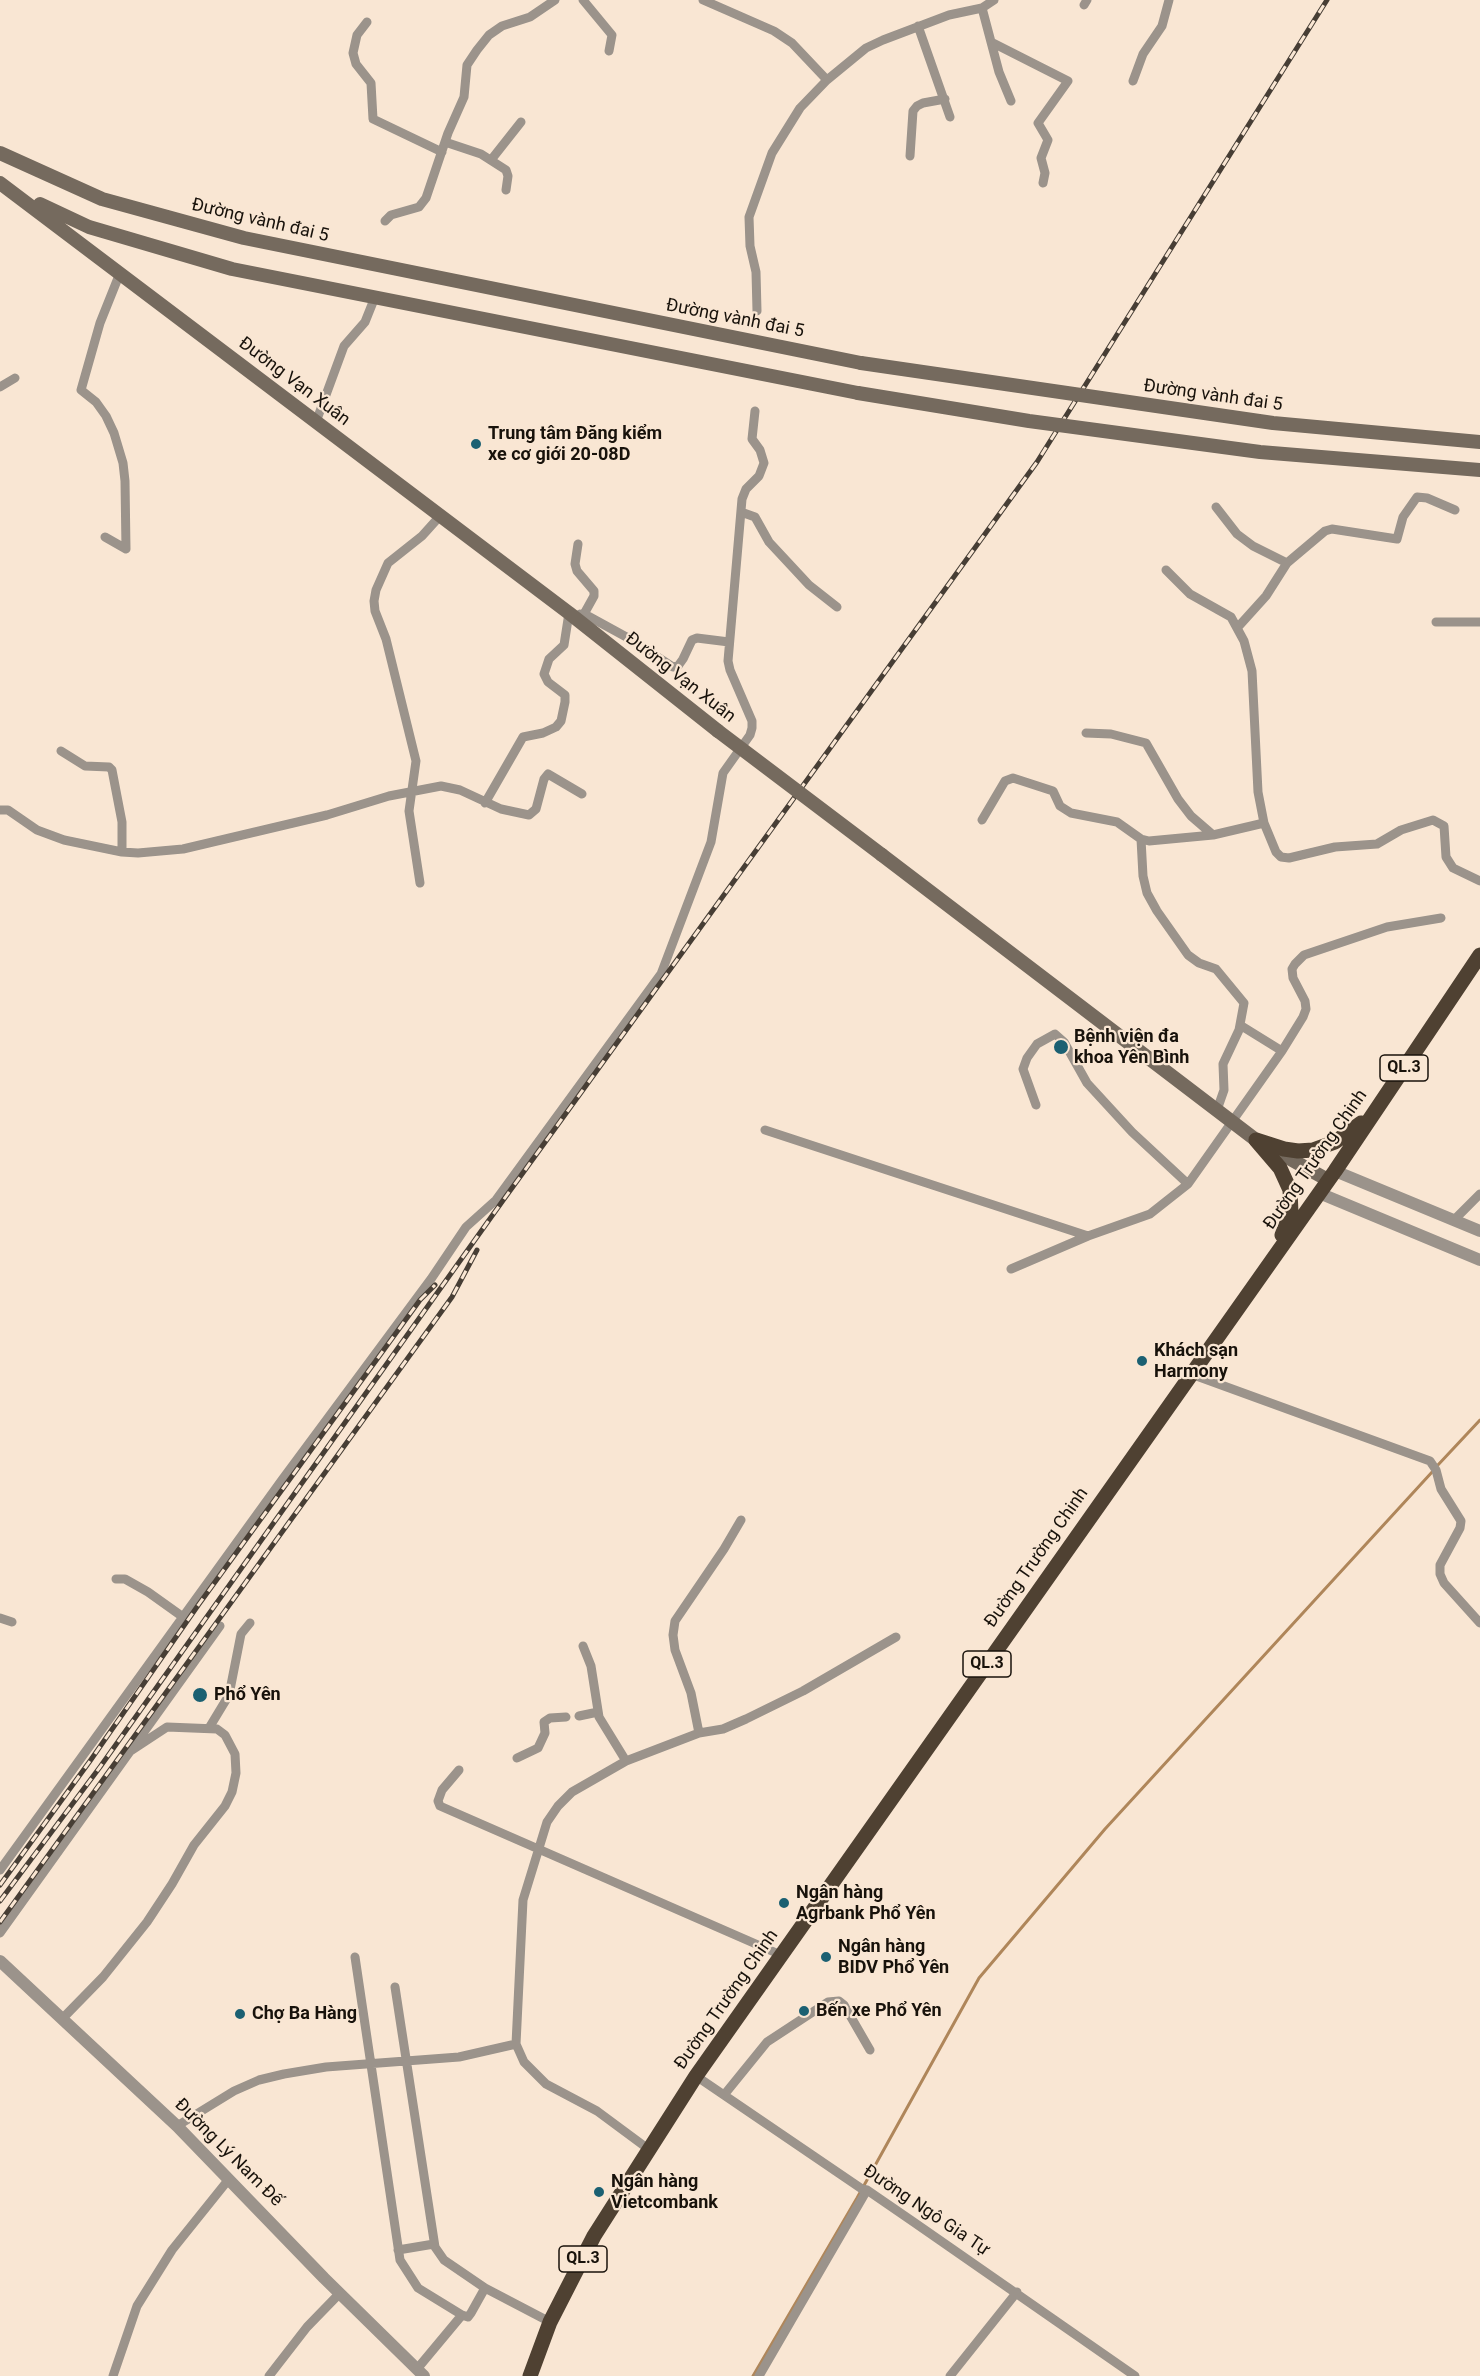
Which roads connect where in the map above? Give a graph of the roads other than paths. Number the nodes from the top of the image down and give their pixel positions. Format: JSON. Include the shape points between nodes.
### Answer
{"nodes":[{"id":1,"x":555,"y":0,"type":"edge"},
{"id":2,"x":583,"y":0,"type":"edge"},
{"id":3,"x":703,"y":0,"type":"edge"},
{"id":4,"x":994,"y":0,"type":"edge"},
{"id":5,"x":1169,"y":0,"type":"edge"},
{"id":6,"x":982,"y":8,"type":"junction"},
{"id":7,"x":367,"y":22,"type":"dead end"},
{"id":8,"x":918,"y":26,"type":"junction"},
{"id":9,"x":991,"y":42,"type":"junction"},
{"id":10,"x":609,"y":51,"type":"dead end"},
{"id":11,"x":827,"y":80,"type":"junction"},
{"id":12,"x":1133,"y":81,"type":"dead end"},
{"id":13,"x":945,"y":99,"type":"junction"},
{"id":14,"x":1011,"y":101,"type":"dead end"},
{"id":15,"x":950,"y":117,"type":"dead end"},
{"id":16,"x":521,"y":122,"type":"dead end"},
{"id":17,"x":445,"y":142,"type":"junction"},
{"id":18,"x":442,"y":152,"type":"junction"},
{"id":19,"x":0,"y":153,"type":"edge"},
{"id":20,"x":910,"y":156,"type":"dead end"},
{"id":21,"x":491,"y":160,"type":"junction"},
{"id":22,"x":1043,"y":183,"type":"dead end"},
{"id":23,"x":0,"y":184,"type":"edge"},
{"id":24,"x":506,"y":190,"type":"dead end"},
{"id":25,"x":16,"y":194,"type":"junction"},
{"id":26,"x":385,"y":221,"type":"dead end"},
{"id":27,"x":120,"y":273,"type":"junction"},
{"id":28,"x":373,"y":302,"type":"dead end"},
{"id":29,"x":757,"y":311,"type":"dead end"},
{"id":30,"x":15,"y":378,"type":"dead end"},
{"id":31,"x":0,"y":387,"type":"edge"},
{"id":32,"x":755,"y":411,"type":"dead end"},
{"id":33,"x":316,"y":422,"type":"junction"},
{"id":34,"x":1480,"y":442,"type":"edge"},
{"id":35,"x":1480,"y":470,"type":"edge"},
{"id":36,"x":1216,"y":507,"type":"dead end"},
{"id":37,"x":1455,"y":510,"type":"dead end"},
{"id":38,"x":741,"y":512,"type":"junction"},
{"id":39,"x":440,"y":516,"type":"junction"},
{"id":40,"x":105,"y":537,"type":"dead end"},
{"id":41,"x":578,"y":544,"type":"dead end"},
{"id":42,"x":1287,"y":563,"type":"junction"},
{"id":43,"x":1166,"y":570,"type":"dead end"},
{"id":44,"x":837,"y":607,"type":"dead end"},
{"id":45,"x":577,"y":615,"type":"junction"},
{"id":46,"x":1436,"y":622,"type":"dead end"},
{"id":47,"x":1480,"y":622,"type":"edge"},
{"id":48,"x":1238,"y":627,"type":"junction"},
{"id":49,"x":729,"y":642,"type":"junction"},
{"id":50,"x":1086,"y":733,"type":"dead end"},
{"id":51,"x":61,"y":751,"type":"dead end"},
{"id":52,"x":412,"y":791,"type":"junction"},
{"id":53,"x":582,"y":795,"type":"dead end"},
{"id":54,"x":485,"y":803,"type":"junction"},
{"id":55,"x":0,"y":810,"type":"edge"},
{"id":56,"x":982,"y":820,"type":"dead end"},
{"id":57,"x":1264,"y":823,"type":"junction"},
{"id":58,"x":1213,"y":835,"type":"junction"},
{"id":59,"x":1142,"y":839,"type":"junction"},
{"id":60,"x":122,"y":852,"type":"junction"},
{"id":61,"x":1480,"y":881,"type":"edge"},
{"id":62,"x":420,"y":883,"type":"dead end"},
{"id":63,"x":1441,"y":918,"type":"dead end"},
{"id":64,"x":1480,"y":955,"type":"edge"},
{"id":65,"x":1240,"y":1025,"type":"junction"},
{"id":66,"x":1282,"y":1051,"type":"junction"},
{"id":67,"x":1036,"y":1105,"type":"dead end"},
{"id":68,"x":1217,"y":1110,"type":"junction"},
{"id":69,"x":1373,"y":1114,"type":"junction"},
{"id":70,"x":1233,"y":1122,"type":"junction"},
{"id":71,"x":765,"y":1130,"type":"dead end"},
{"id":72,"x":1256,"y":1140,"type":"junction"},
{"id":73,"x":1327,"y":1181,"type":"junction"},
{"id":74,"x":1188,"y":1184,"type":"junction"},
{"id":75,"x":1480,"y":1194,"type":"edge"},
{"id":76,"x":1454,"y":1221,"type":"junction"},
{"id":77,"x":1480,"y":1231,"type":"edge"},
{"id":78,"x":1088,"y":1236,"type":"junction"},
{"id":79,"x":1480,"y":1260,"type":"edge"},
{"id":80,"x":1266,"y":1265,"type":"junction"},
{"id":81,"x":1011,"y":1269,"type":"dead end"},
{"id":82,"x":1191,"y":1374,"type":"junction"},
{"id":83,"x":741,"y":1520,"type":"dead end"},
{"id":84,"x":116,"y":1579,"type":"dead end"},
{"id":85,"x":183,"y":1617,"type":"junction"},
{"id":86,"x":0,"y":1618,"type":"edge"},
{"id":87,"x":12,"y":1622,"type":"dead end"},
{"id":88,"x":250,"y":1623,"type":"dead end"},
{"id":89,"x":1480,"y":1623,"type":"edge"},
{"id":90,"x":220,"y":1626,"type":"dead end"},
{"id":91,"x":896,"y":1637,"type":"dead end"},
{"id":92,"x":583,"y":1646,"type":"dead end"},
{"id":93,"x":598,"y":1712,"type":"junction"},
{"id":94,"x":579,"y":1716,"type":"dead end"},
{"id":95,"x":566,"y":1717,"type":"dead end"},
{"id":96,"x":209,"y":1728,"type":"junction"},
{"id":97,"x":699,"y":1733,"type":"junction"},
{"id":98,"x":129,"y":1752,"type":"junction"},
{"id":99,"x":517,"y":1758,"type":"dead end"},
{"id":100,"x":626,"y":1761,"type":"junction"},
{"id":101,"x":459,"y":1770,"type":"dead end"},
{"id":102,"x":538,"y":1847,"type":"junction"},
{"id":103,"x":0,"y":1870,"type":"edge"},
{"id":104,"x":0,"y":1933,"type":"edge"},
{"id":105,"x":781,"y":1955,"type":"junction"},
{"id":106,"x":355,"y":1956,"type":"dead end"},
{"id":107,"x":0,"y":1961,"type":"edge"},
{"id":108,"x":395,"y":1987,"type":"dead end"},
{"id":109,"x":62,"y":2019,"type":"junction"},
{"id":110,"x":516,"y":2044,"type":"junction"},
{"id":111,"x":870,"y":2050,"type":"dead end"},
{"id":112,"x":407,"y":2061,"type":"junction"},
{"id":113,"x":372,"y":2064,"type":"junction"},
{"id":114,"x":696,"y":2076,"type":"junction"},
{"id":115,"x":724,"y":2095,"type":"junction"},
{"id":116,"x":177,"y":2126,"type":"junction"},
{"id":117,"x":651,"y":2151,"type":"junction"},
{"id":118,"x":229,"y":2179,"type":"junction"},
{"id":119,"x":867,"y":2190,"type":"junction"},
{"id":120,"x":434,"y":2244,"type":"junction"},
{"id":121,"x":398,"y":2250,"type":"junction"},
{"id":122,"x":485,"y":2288,"type":"junction"},
{"id":123,"x":1017,"y":2292,"type":"junction"},
{"id":124,"x":340,"y":2293,"type":"junction"},
{"id":125,"x":462,"y":2315,"type":"junction"},
{"id":126,"x":550,"y":2322,"type":"junction"},
{"id":127,"x":420,"y":2372,"type":"edge"},
{"id":128,"x":113,"y":2376,"type":"edge"},
{"id":129,"x":269,"y":2376,"type":"edge"},
{"id":130,"x":530,"y":2376,"type":"edge"},
{"id":131,"x":759,"y":2376,"type":"edge"},
{"id":132,"x":950,"y":2376,"type":"edge"},
{"id":133,"x":1135,"y":2376,"type":"edge"}],
"edges":[{"from":1,"to":17,"type":"street","via":[[530,17],[501,26],[477,50],[467,65],[464,97]]},
{"from":2,"to":10,"type":"street","via":[[612,34]]},
{"from":3,"to":11,"type":"street","via":[[792,43]]},
{"from":4,"to":6,"type":"street"},
{"from":5,"to":12,"type":"street","via":[[1162,26],[1143,54]]},
{"from":6,"to":8,"type":"street"},
{"from":6,"to":9,"type":"street"},
{"from":7,"to":18,"type":"street","via":[[357,35],[353,53],[371,83],[372,118]]},
{"from":8,"to":11,"type":"street","via":[[866,48]]},
{"from":8,"to":13,"type":"street"},
{"from":9,"to":14,"type":"street"},
{"from":9,"to":22,"type":"street","via":[[1068,81],[1038,123],[1048,140],[1041,158]]},
{"from":11,"to":29,"type":"street","via":[[800,108],[772,153],[749,217]]},
{"from":13,"to":15,"type":"street"},
{"from":13,"to":20,"type":"street","via":[[917,106]]},
{"from":16,"to":21,"type":"street"},
{"from":17,"to":18,"type":"street"},
{"from":17,"to":21,"type":"street"},
{"from":18,"to":26,"type":"street","via":[[423,203]]},
{"from":19,"to":34,"type":"main road","name":"Đường vành đai 5","bridge":true,"via":[[102,199],[244,238],[861,363],[1273,423]]},
{"from":21,"to":24,"type":"street","via":[[506,170]]},
{"from":23,"to":25,"type":"main road","name":"Đường Vạn Xuân"},
{"from":25,"to":27,"type":"main road","name":"Đường Vạn Xuân"},
{"from":25,"to":35,"type":"main road","bridge":true,"via":[[89,226],[232,269],[858,393],[1260,452]]},
{"from":27,"to":33,"type":"main road","name":"Đường Vạn Xuân"},
{"from":27,"to":40,"type":"street","via":[[100,323],[81,390],[106,416],[123,463],[126,549]]},
{"from":28,"to":33,"type":"street","via":[[365,322],[344,346]]},
{"from":30,"to":31,"type":"street"},
{"from":32,"to":38,"type":"street","via":[[752,439],[764,463],[759,476],[743,494]]},
{"from":33,"to":39,"type":"main road","name":"Đường Vạn Xuân"},
{"from":36,"to":42,"type":"street","via":[[1252,546]]},
{"from":37,"to":42,"type":"street","via":[[1417,497],[1403,517],[1396,539],[1332,529],[1320,534]]},
{"from":38,"to":44,"type":"street","via":[[755,517],[769,542],[795,571]]},
{"from":38,"to":49,"type":"street"},
{"from":39,"to":45,"type":"main road","name":"Đường Vạn Xuân"},
{"from":39,"to":52,"type":"street","via":[[422,537],[388,563],[374,601],[416,761]]},
{"from":41,"to":45,"type":"street","via":[[577,571],[594,596]]},
{"from":42,"to":48,"type":"street","via":[[1266,596]]},
{"from":43,"to":48,"type":"street","via":[[1190,594],[1231,617]]},
{"from":45,"to":49,"type":"street","via":[[630,639],[673,667],[678,666],[692,640]]},
{"from":45,"to":54,"type":"street","via":[[564,645],[549,659],[544,674],[565,695],[561,721],[543,733],[523,737]]},
{"from":45,"to":68,"type":"main road","name":"Đường Vạn Xuân","bridge":true,"via":[[718,731]]},
{"from":46,"to":47,"type":"street"},
{"from":48,"to":57,"type":"street","via":[[1252,671],[1258,792]]},
{"from":49,"to":85,"type":"street","via":[[730,670],[752,728],[723,773],[711,842],[661,974],[496,1200],[466,1227]]},
{"from":50,"to":58,"type":"street","via":[[1111,734],[1146,743],[1178,799]]},
{"from":51,"to":60,"type":"street","via":[[85,766],[112,770],[122,822]]},
{"from":52,"to":54,"type":"street","via":[[450,786]]},
{"from":52,"to":60,"type":"street","via":[[183,849]]},
{"from":52,"to":62,"type":"street","via":[[410,811]]},
{"from":53,"to":54,"type":"street","via":[[548,774],[533,814]]},
{"from":55,"to":60,"type":"street","via":[[8,810],[57,838]]},
{"from":56,"to":59,"type":"street","via":[[1005,781],[1013,778],[1053,791],[1063,810],[1117,822]]},
{"from":57,"to":58,"type":"street"},
{"from":57,"to":61,"type":"street","via":[[1276,852],[1289,858],[1335,847],[1377,844],[1433,820],[1445,830],[1446,857],[1453,868]]},
{"from":58,"to":59,"type":"street"},
{"from":59,"to":65,"type":"street","via":[[1147,893],[1188,955],[1216,969],[1244,1003]]},
{"from":63,"to":66,"type":"street","via":[[1387,927],[1304,955],[1292,969],[1306,1009]]},
{"from":64,"to":69,"type":"highway","name":"Đường Trường Chinh","number":"QL.3"},
{"from":65,"to":66,"type":"street"},
{"from":65,"to":68,"type":"street","via":[[1223,1064],[1224,1090]]},
{"from":66,"to":70,"type":"street"},
{"from":67,"to":74,"type":"street","via":[[1023,1069],[1037,1044],[1055,1034],[1064,1042],[1087,1083]]},
{"from":68,"to":70,"type":"main road","name":"Đường Vạn Xuân"},
{"from":69,"to":72,"type":"highway","via":[[1335,1142],[1313,1149],[1291,1150]]},
{"from":69,"to":73,"type":"highway","name":"Đường Trường Chinh","number":"QL.3"},
{"from":70,"to":72,"type":"main road","name":"Đường Vạn Xuân"},
{"from":70,"to":74,"type":"street"},
{"from":71,"to":78,"type":"street"},
{"from":72,"to":73,"type":"main road","name":"Đường Vạn Xuân"},
{"from":72,"to":80,"type":"highway","via":[[1280,1168],[1292,1199],[1287,1225]]},
{"from":73,"to":76,"type":"street","name":"Đường Vạn Xuân"},
{"from":73,"to":79,"type":"street","name":"Đường Vạn Xuân"},
{"from":73,"to":80,"type":"highway","name":"Đường Trường Chinh","number":"QL.3"},
{"from":74,"to":78,"type":"street","via":[[1150,1214]]},
{"from":75,"to":76,"type":"street"},
{"from":76,"to":77,"type":"street","name":"Đường Vạn Xuân"},
{"from":78,"to":81,"type":"street"},
{"from":80,"to":82,"type":"highway","name":"Đường Trường Chinh","number":"QL.3"},
{"from":82,"to":89,"type":"street","via":[[1425,1458],[1435,1468],[1441,1489],[1461,1521],[1440,1565],[1440,1574]]},
{"from":82,"to":105,"type":"highway","name":"Đường Trường Chinh","number":"QL.3"},
{"from":83,"to":97,"type":"street","via":[[675,1621],[675,1650],[691,1693]]},
{"from":84,"to":85,"type":"street","via":[[125,1579]]},
{"from":85,"to":103,"type":"street"},
{"from":86,"to":87,"type":"street"},
{"from":88,"to":96,"type":"street","via":[[241,1634],[229,1695]]},
{"from":90,"to":98,"type":"street"},
{"from":91,"to":97,"type":"street","via":[[756,1714],[723,1729]]},
{"from":92,"to":93,"type":"street","via":[[591,1666]]},
{"from":93,"to":94,"type":"street"},
{"from":93,"to":100,"type":"street"},
{"from":95,"to":99,"type":"street","via":[[546,1720],[538,1748]]},
{"from":96,"to":98,"type":"street","via":[[167,1727]]},
{"from":96,"to":109,"type":"street","via":[[225,1735],[235,1754],[236,1773],[225,1806],[194,1845],[147,1922],[103,1977]]},
{"from":97,"to":100,"type":"street"},
{"from":98,"to":104,"type":"street"},
{"from":100,"to":102,"type":"street","via":[[572,1792],[547,1822]]},
{"from":101,"to":102,"type":"street","via":[[442,1790],[440,1806]]},
{"from":102,"to":105,"type":"street"},
{"from":102,"to":110,"type":"street","via":[[523,1900]]},
{"from":105,"to":114,"type":"highway","name":"Đường Trường Chinh","number":"QL.3"},
{"from":106,"to":113,"type":"street"},
{"from":107,"to":109,"type":"street","name":"Đường Lý Nam Đế"},
{"from":108,"to":112,"type":"street"},
{"from":109,"to":116,"type":"street","name":"Đường Lý Nam Đế"},
{"from":110,"to":112,"type":"street","via":[[459,2057]]},
{"from":110,"to":117,"type":"street","via":[[524,2062],[546,2084],[597,2111]]},
{"from":111,"to":115,"type":"street","via":[[844,2005],[828,2002],[767,2042]]},
{"from":112,"to":113,"type":"street"},
{"from":112,"to":120,"type":"street"},
{"from":113,"to":116,"type":"street","via":[[284,2073],[259,2080]]},
{"from":113,"to":121,"type":"street"},
{"from":114,"to":115,"type":"street","name":"Đường Ngô Gia Tự"},
{"from":114,"to":117,"type":"highway","name":"Đường Trường Chinh","number":"QL.3"},
{"from":115,"to":119,"type":"street","name":"Đường Ngô Gia Tự"},
{"from":116,"to":118,"type":"street","name":"Đường Lý Nam Đế"},
{"from":117,"to":126,"type":"highway","name":"Đường Trường Chinh","number":"QL.3","via":[[594,2236]]},
{"from":118,"to":124,"type":"street","name":"Đường Lý Nam Đế"},
{"from":118,"to":128,"type":"street","via":[[172,2250],[137,2306]]},
{"from":119,"to":123,"type":"street","name":"Đường Ngô Gia Tự"},
{"from":119,"to":131,"type":"street"},
{"from":120,"to":121,"type":"street"},
{"from":120,"to":122,"type":"street","via":[[444,2260]]},
{"from":121,"to":125,"type":"street","via":[[407,2274],[418,2288]]},
{"from":122,"to":125,"type":"street","via":[[468,2317]]},
{"from":122,"to":126,"type":"street"},
{"from":123,"to":132,"type":"street"},
{"from":123,"to":133,"type":"street","name":"Đường Ngô Gia Tự"},
{"from":124,"to":127,"type":"street","name":"Đường Lý Nam Đế"},
{"from":124,"to":129,"type":"street"},
{"from":125,"to":127,"type":"street"},
{"from":126,"to":130,"type":"highway","name":"Đường Trường Chinh","number":"QL.3"}]}
